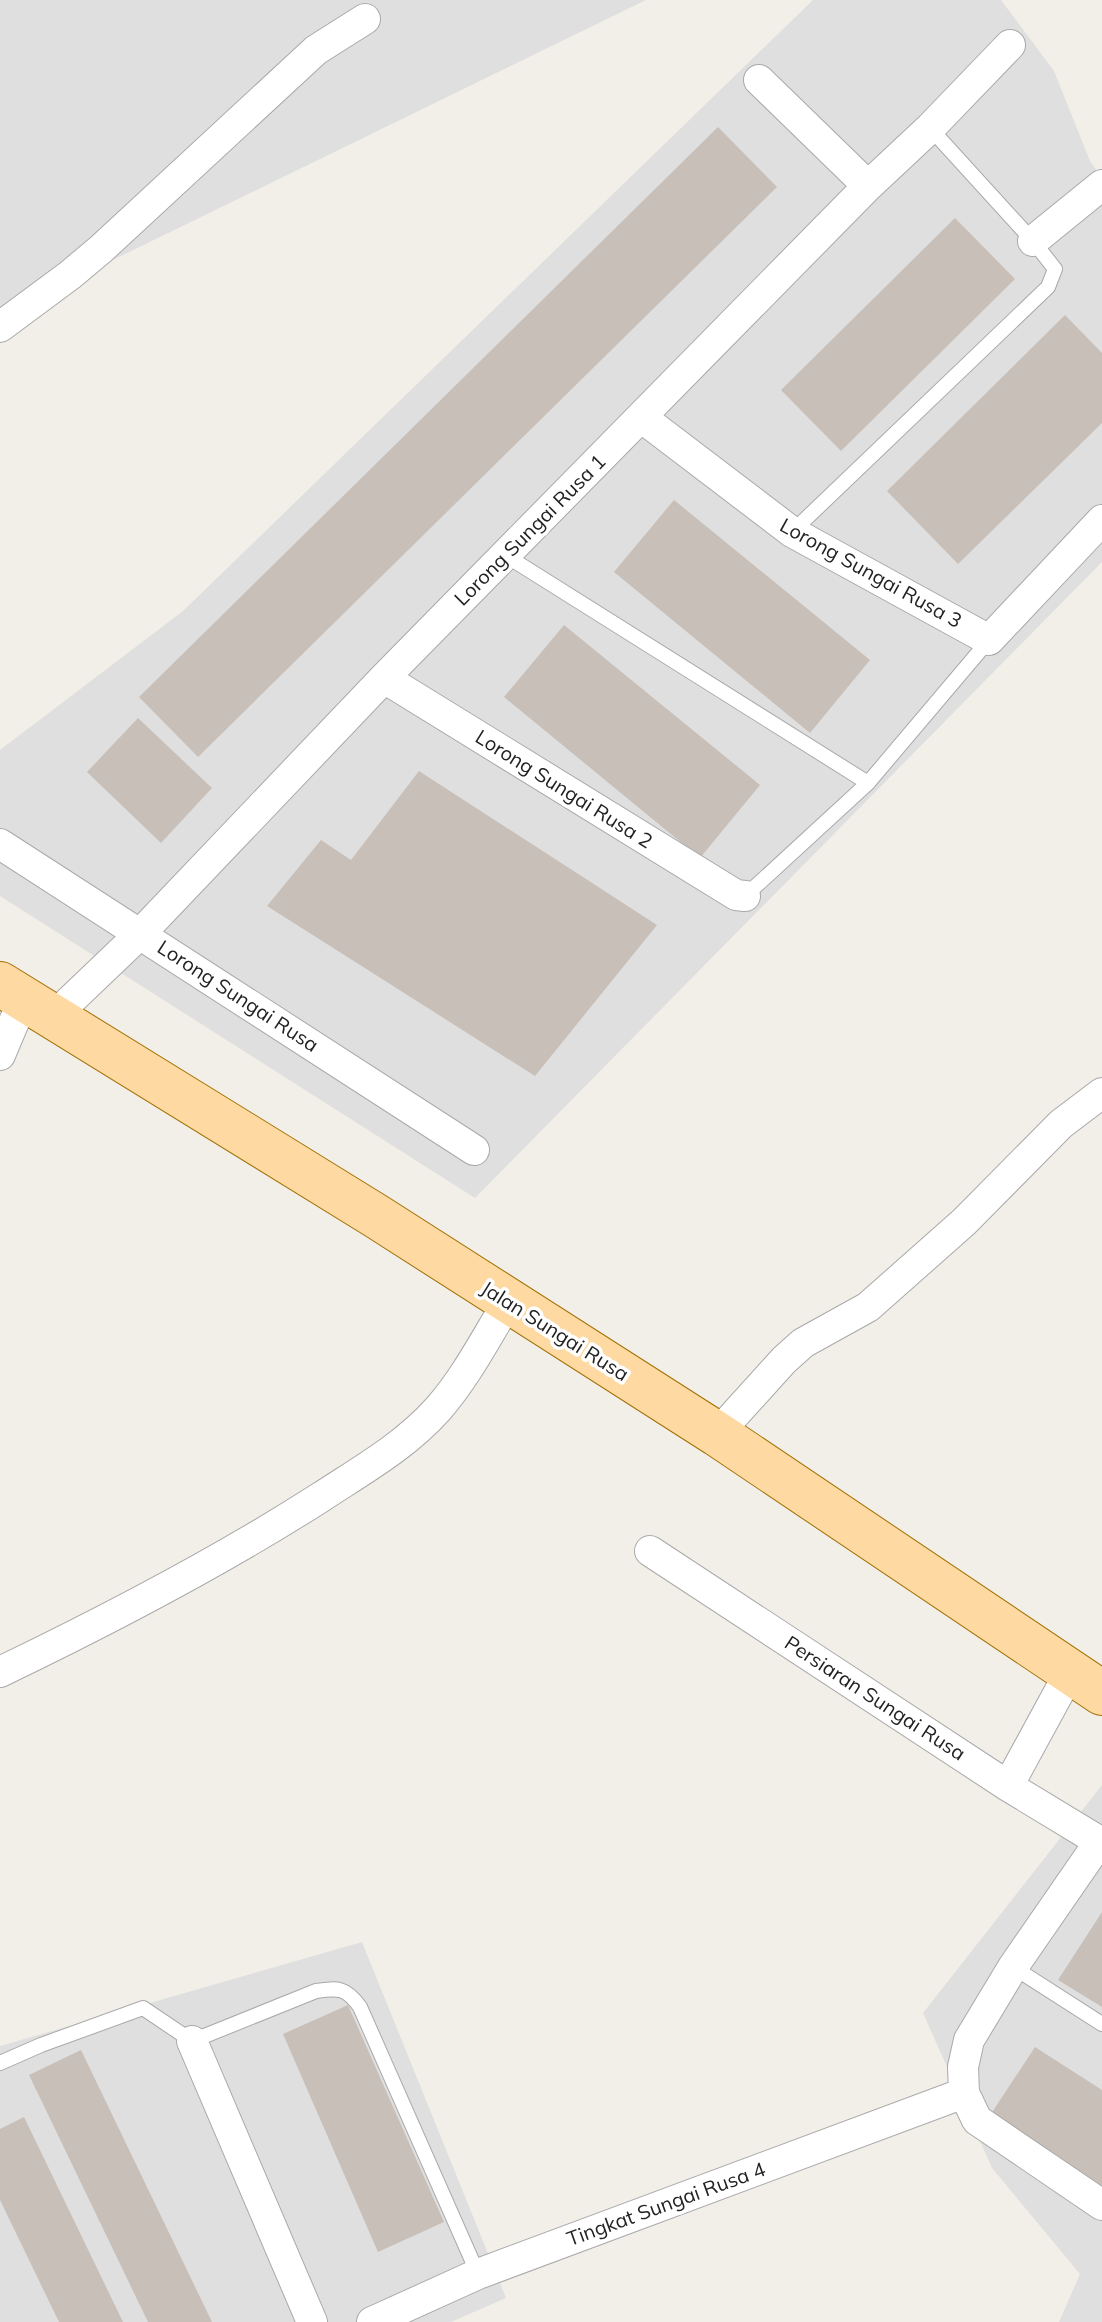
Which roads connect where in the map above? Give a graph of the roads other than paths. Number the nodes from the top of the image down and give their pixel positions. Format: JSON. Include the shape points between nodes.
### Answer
{"nodes":[{"id":1,"x":365,"y":19,"type":"dead end"},
{"id":2,"x":1010,"y":45,"type":"dead end"},
{"id":3,"x":759,"y":80,"type":"dead end"},
{"id":4,"x":930,"y":128,"type":"junction"},
{"id":5,"x":1102,"y":185,"type":"edge"},
{"id":6,"x":868,"y":186,"type":"junction"},
{"id":7,"x":1033,"y":241,"type":"junction"},
{"id":8,"x":0,"y":327,"type":"edge"},
{"id":9,"x":641,"y":417,"type":"junction"},
{"id":10,"x":1102,"y":520,"type":"edge"},
{"id":11,"x":792,"y":532,"type":"junction"},
{"id":12,"x":505,"y":555,"type":"junction"},
{"id":13,"x":989,"y":640,"type":"junction"},
{"id":14,"x":384,"y":678,"type":"junction"},
{"id":15,"x":868,"y":783,"type":"junction"},
{"id":16,"x":0,"y":844,"type":"edge"},
{"id":17,"x":745,"y":896,"type":"joint"},
{"id":18,"x":141,"y":933,"type":"junction"},
{"id":19,"x":26,"y":1000,"type":"edge"},
{"id":20,"x":0,"y":1055,"type":"edge"},
{"id":21,"x":1102,"y":1093,"type":"edge"},
{"id":22,"x":474,"y":1150,"type":"dead end"},
{"id":23,"x":508,"y":1302,"type":"junction"},
{"id":24,"x":717,"y":1434,"type":"junction"},
{"id":25,"x":650,"y":1551,"type":"dead end"},
{"id":26,"x":0,"y":1672,"type":"edge"},
{"id":27,"x":1093,"y":1684,"type":"edge"},
{"id":28,"x":1008,"y":1786,"type":"junction"},
{"id":29,"x":1101,"y":1842,"type":"edge"},
{"id":30,"x":1013,"y":1967,"type":"junction"},
{"id":31,"x":1102,"y":2024,"type":"edge"},
{"id":32,"x":192,"y":2041,"type":"junction"},
{"id":33,"x":0,"y":2063,"type":"edge"},
{"id":34,"x":964,"y":2093,"type":"junction"},
{"id":35,"x":1102,"y":2205,"type":"edge"},
{"id":36,"x":478,"y":2274,"type":"junction"},
{"id":37,"x":312,"y":2322,"type":"edge"},
{"id":38,"x":372,"y":2322,"type":"edge"}],
"edges":[{"from":1,"to":8,"type":"street","via":[[316,50],[101,249]]},
{"from":2,"to":4,"type":"street","name":"Lorong Sungai Rusa 1"},
{"from":3,"to":6,"type":"street"},
{"from":4,"to":6,"type":"street","name":"Lorong Sungai Rusa 1"},
{"from":4,"to":7,"type":"lane"},
{"from":5,"to":7,"type":"street"},
{"from":6,"to":9,"type":"street","name":"Lorong Sungai Rusa 1"},
{"from":7,"to":11,"type":"lane","via":[[1055,269],[1048,287]]},
{"from":9,"to":11,"type":"street","name":"Lorong Sungai Rusa 3"},
{"from":9,"to":12,"type":"street","name":"Lorong Sungai Rusa 1"},
{"from":10,"to":13,"type":"street"},
{"from":11,"to":13,"type":"street","name":"Lorong Sungai Rusa 3"},
{"from":12,"to":14,"type":"street","name":"Lorong Sungai Rusa 1"},
{"from":12,"to":15,"type":"lane"},
{"from":13,"to":15,"type":"lane"},
{"from":14,"to":17,"type":"street","name":"Lorong Sungai Rusa 2"},
{"from":14,"to":18,"type":"street","name":"Lorong Sungai Rusa 1"},
{"from":15,"to":17,"type":"lane"},
{"from":16,"to":18,"type":"street","name":"Lorong Sungai Rusa"},
{"from":18,"to":19,"type":"street","name":"Lorong Sungai Rusa 1"},
{"from":18,"to":22,"type":"street","name":"Lorong Sungai Rusa"},
{"from":19,"to":20,"type":"street"},
{"from":19,"to":23,"type":"main road","name":"Jalan Sungai Rusa"},
{"from":21,"to":24,"type":"street","via":[[1061,1124],[964,1222],[868,1307],[803,1343]]},
{"from":23,"to":24,"type":"main road","name":"Jalan Sungai Rusa"},
{"from":23,"to":26,"type":"street","via":[[466,1372],[405,1441],[202,1570]]},
{"from":24,"to":27,"type":"main road","name":"Jalan Sungai Rusa"},
{"from":25,"to":28,"type":"street","name":"Persiaran Sungai Rusa"},
{"from":27,"to":28,"type":"street"},
{"from":28,"to":29,"type":"street","name":"Persiaran Sungai Rusa"},
{"from":29,"to":30,"type":"street"},
{"from":30,"to":31,"type":"lane"},
{"from":30,"to":34,"type":"street","via":[[969,2040]]},
{"from":32,"to":33,"type":"lane","via":[[143,2008]]},
{"from":32,"to":36,"type":"lane","via":[[316,1991],[337,1988],[352,1995]]},
{"from":32,"to":37,"type":"street"},
{"from":34,"to":35,"type":"street","via":[[987,2129]]},
{"from":34,"to":36,"type":"street","name":"Tingkat Sungai Rusa 4"},
{"from":36,"to":38,"type":"street","name":"Tingkat Sungai Rusa 4"}]}
